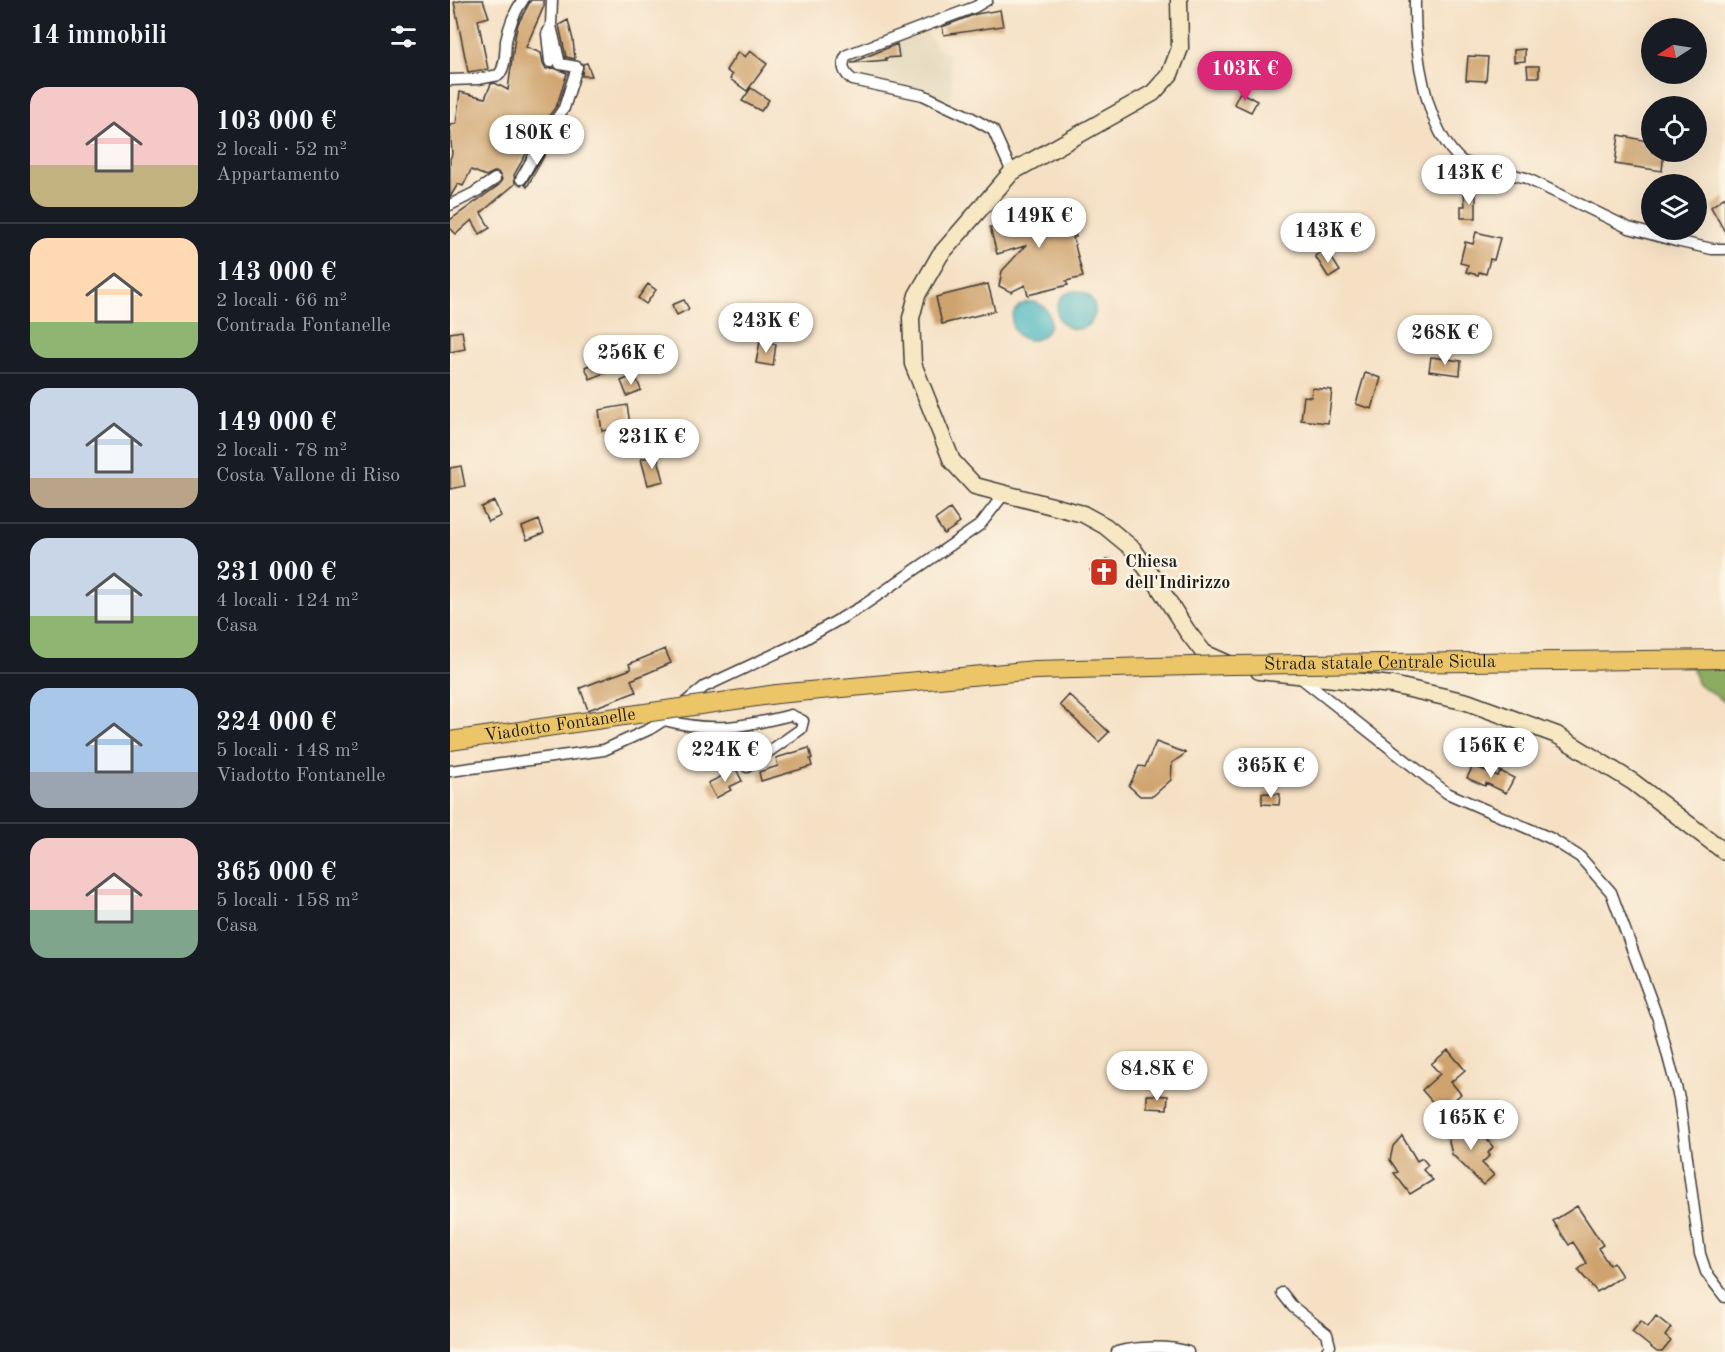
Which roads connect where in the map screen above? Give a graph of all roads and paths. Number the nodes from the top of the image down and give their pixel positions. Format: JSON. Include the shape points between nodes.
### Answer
{"nodes":[{"id":1,"x":523,"y":0,"type":"edge"},
{"id":2,"x":552,"y":0,"type":"edge"},
{"id":3,"x":987,"y":0,"type":"edge"},
{"id":4,"x":1179,"y":0,"type":"edge"},
{"id":5,"x":1414,"y":0,"type":"edge"},
{"id":6,"x":550,"y":26,"type":"junction"},
{"id":7,"x":550,"y":62,"type":"dead end"},
{"id":8,"x":450,"y":80,"type":"edge"},
{"id":9,"x":1012,"y":172,"type":"junction"},
{"id":10,"x":495,"y":178,"type":"dead end"},
{"id":11,"x":521,"y":179,"type":"dead end"},
{"id":12,"x":450,"y":205,"type":"edge"},
{"id":13,"x":1725,"y":249,"type":"edge"},
{"id":14,"x":1004,"y":494,"type":"junction"},
{"id":15,"x":1725,"y":659,"type":"edge"},
{"id":16,"x":1296,"y":675,"type":"junction"},
{"id":17,"x":777,"y":694,"type":"joint"},
{"id":18,"x":664,"y":720,"type":"junction"},
{"id":19,"x":450,"y":741,"type":"edge"},
{"id":20,"x":747,"y":767,"type":"dead end"},
{"id":21,"x":450,"y":771,"type":"edge"},
{"id":22,"x":1725,"y":852,"type":"edge"},
{"id":23,"x":1282,"y":1293,"type":"dead end"},
{"id":24,"x":1725,"y":1297,"type":"edge"},
{"id":25,"x":1117,"y":1352,"type":"edge"},
{"id":26,"x":1188,"y":1352,"type":"edge"},
{"id":27,"x":1326,"y":1352,"type":"edge"}],
"edges":[{"from":1,"to":8,"type":"street","via":[[515,11],[499,75]]},
{"from":2,"to":6,"type":"street"},
{"from":3,"to":9,"type":"street","via":[[847,55],[844,71],[853,80],[923,95],[993,130]]},
{"from":4,"to":9,"type":"main road","via":[[1180,48],[1170,74],[1153,93]]},
{"from":5,"to":13,"type":"street","via":[[1420,70],[1437,123],[1463,162],[1526,178],[1629,228]]},
{"from":6,"to":7,"type":"street"},
{"from":6,"to":11,"type":"street","via":[[560,64],[577,67],[564,108]]},
{"from":9,"to":14,"type":"main road","via":[[940,255],[916,295],[911,318],[913,364],[952,461],[975,486]]},
{"from":10,"to":12,"type":"street"},
{"from":14,"to":16,"type":"main road","via":[[1083,514],[1105,526],[1133,549],[1204,653],[1249,670]]},
{"from":14,"to":18,"type":"street","via":[[980,525],[861,607],[796,644],[704,687]]},
{"from":15,"to":17,"type":"main road","name":"Strada statale Centrale Sicula","bridge":true,"via":[[1035,670]]},
{"from":16,"to":22,"type":"main road","via":[[1392,685],[1467,702],[1557,735],[1633,782]]},
{"from":16,"to":24,"type":"street","via":[[1447,793],[1550,838],[1580,857],[1611,892],[1658,1018],[1679,1098],[1700,1254],[1706,1272]]},
{"from":17,"to":19,"type":"main road","name":"Viadotto Fontanelle","bridge":true},
{"from":18,"to":20,"type":"street","via":[[724,728],[791,715],[803,721],[801,729]]},
{"from":18,"to":21,"type":"street","via":[[604,750]]},
{"from":23,"to":27,"type":"street","via":[[1327,1334],[1330,1346]]},
{"from":25,"to":26,"type":"street","via":[[1178,1348]]}]}
